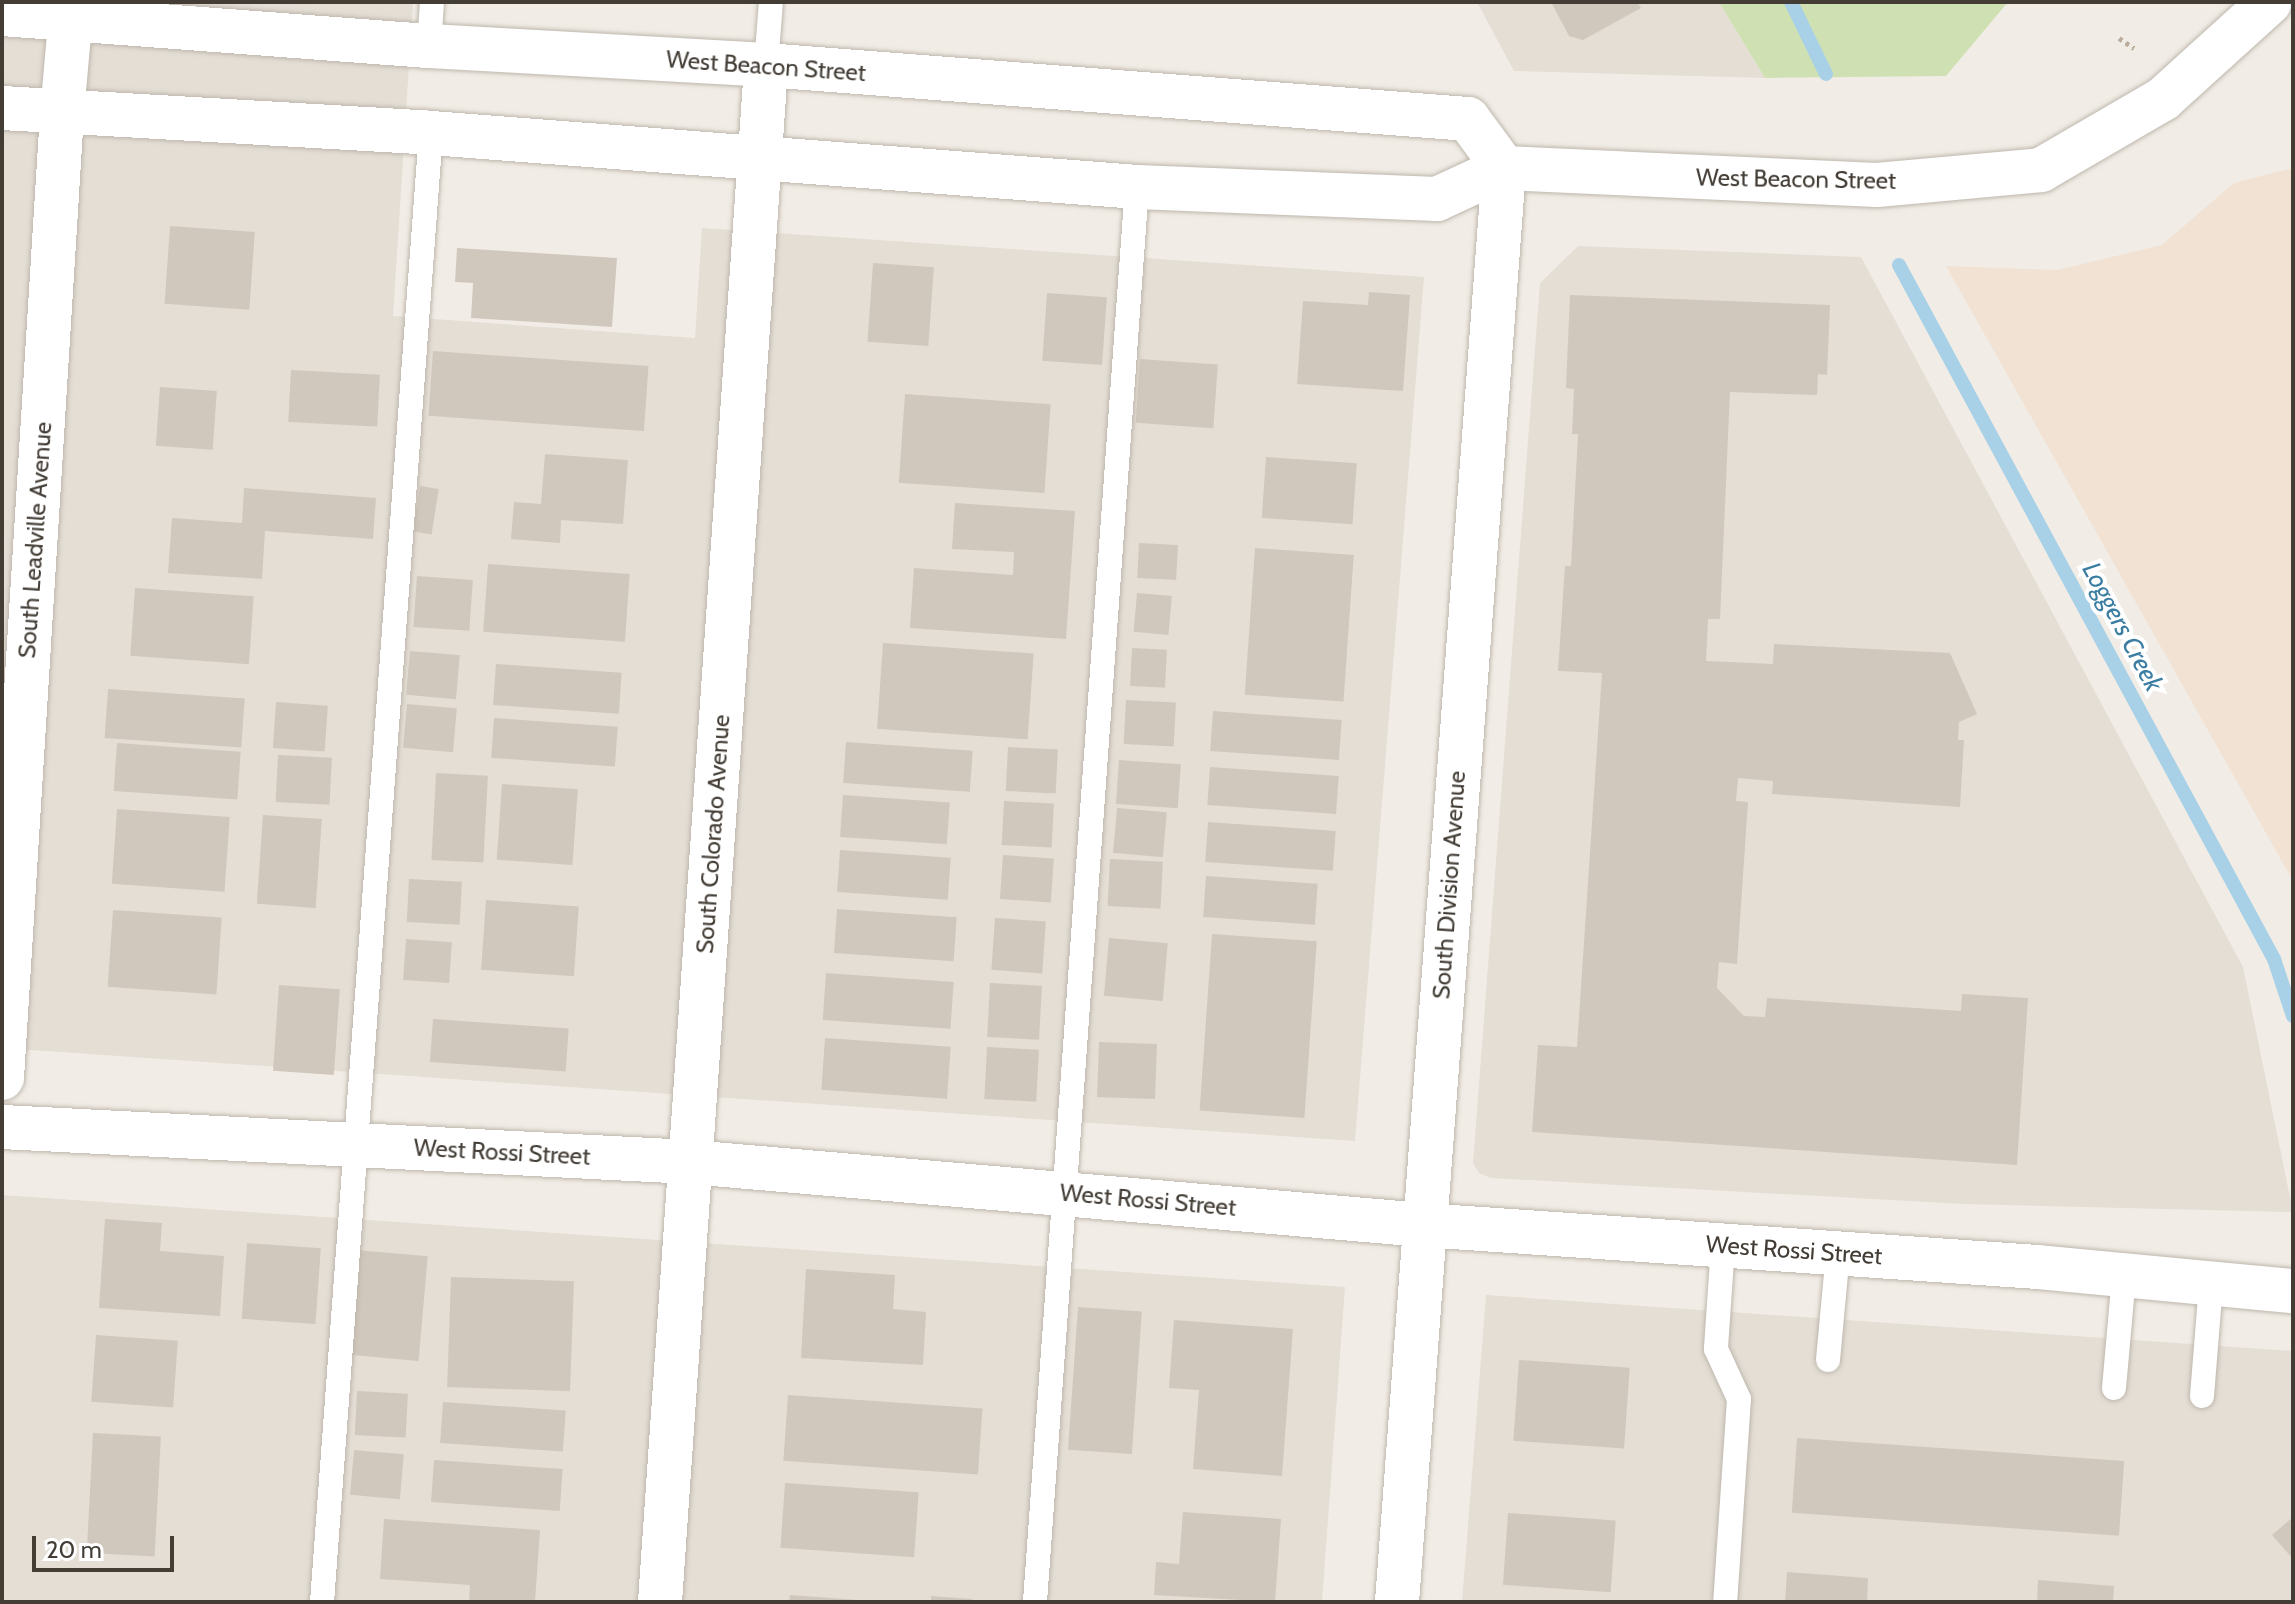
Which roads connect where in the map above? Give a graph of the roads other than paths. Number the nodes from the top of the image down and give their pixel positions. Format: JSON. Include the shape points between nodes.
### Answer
{"nodes":[{"id":1,"x":432,"y":2,"type":"edge"},
{"id":2,"x":771,"y":2,"type":"edge"},
{"id":3,"x":2270,"y":2,"type":"edge"},
{"id":4,"x":72,"y":10,"type":"edge"},
{"id":5,"x":2,"y":14,"type":"edge"},
{"id":6,"x":429,"y":46,"type":"junction"},
{"id":7,"x":766,"y":65,"type":"junction"},
{"id":8,"x":2,"y":108,"type":"edge"},
{"id":9,"x":62,"y":113,"type":"junction"},
{"id":10,"x":431,"y":133,"type":"junction"},
{"id":11,"x":760,"y":159,"type":"junction"},
{"id":12,"x":1504,"y":168,"type":"junction"},
{"id":13,"x":1137,"y":187,"type":"junction"},
{"id":14,"x":2,"y":1078,"type":"edge"},
{"id":15,"x":2,"y":1127,"type":"edge"},
{"id":16,"x":356,"y":1145,"type":"junction"},
{"id":17,"x":690,"y":1162,"type":"junction"},
{"id":18,"x":1065,"y":1193,"type":"junction"},
{"id":19,"x":1423,"y":1225,"type":"junction"},
{"id":20,"x":1723,"y":1245,"type":"junction"},
{"id":21,"x":1838,"y":1253,"type":"junction"},
{"id":22,"x":2124,"y":1275,"type":"junction"},
{"id":23,"x":2211,"y":1284,"type":"junction"},
{"id":24,"x":2293,"y":1291,"type":"edge"},
{"id":25,"x":1828,"y":1360,"type":"dead end"},
{"id":26,"x":2114,"y":1388,"type":"dead end"},
{"id":27,"x":2202,"y":1396,"type":"dead end"},
{"id":28,"x":322,"y":1602,"type":"edge"},
{"id":29,"x":660,"y":1602,"type":"edge"},
{"id":30,"x":1035,"y":1602,"type":"edge"},
{"id":31,"x":1397,"y":1602,"type":"edge"},
{"id":32,"x":1725,"y":1602,"type":"edge"}],
"edges":[{"from":1,"to":6,"type":"lane"},
{"from":2,"to":7,"type":"lane"},
{"from":3,"to":12,"type":"street","name":"West Beacon Street","via":[[2163,99],[2041,170],[1877,185]]},
{"from":4,"to":5,"type":"street","name":"West Beacon Street"},
{"from":4,"to":6,"type":"street","name":"West Beacon Street"},
{"from":4,"to":9,"type":"street","name":"South Leadville Avenue"},
{"from":6,"to":7,"type":"street","name":"West Beacon Street"},
{"from":7,"to":11,"type":"street","name":"South Colorado Avenue"},
{"from":7,"to":12,"type":"street","name":"West Beacon Street","via":[[1468,119]]},
{"from":8,"to":9,"type":"street","name":"West Beacon Street"},
{"from":9,"to":10,"type":"street","name":"West Beacon Street"},
{"from":9,"to":14,"type":"street","name":"South Leadville Avenue"},
{"from":10,"to":11,"type":"street","name":"West Beacon Street"},
{"from":10,"to":16,"type":"lane"},
{"from":11,"to":13,"type":"street","name":"West Beacon Street"},
{"from":11,"to":17,"type":"street","name":"South Colorado Avenue"},
{"from":12,"to":13,"type":"street","name":"West Beacon Street","via":[[1437,199]]},
{"from":12,"to":19,"type":"street","name":"South Division Avenue"},
{"from":13,"to":18,"type":"lane"},
{"from":15,"to":16,"type":"street","name":"West Rossi Street"},
{"from":16,"to":17,"type":"street","name":"West Rossi Street"},
{"from":16,"to":28,"type":"lane"},
{"from":17,"to":18,"type":"street","name":"West Rossi Street"},
{"from":17,"to":29,"type":"street","name":"South Colorado Avenue"},
{"from":18,"to":19,"type":"street","name":"West Rossi Street"},
{"from":18,"to":30,"type":"lane"},
{"from":19,"to":20,"type":"street","name":"West Rossi Street"},
{"from":19,"to":31,"type":"street","name":"South Division Avenue"},
{"from":20,"to":21,"type":"street","name":"West Rossi Street"},
{"from":20,"to":32,"type":"lane","via":[[1716,1349],[1739,1399]]},
{"from":21,"to":22,"type":"street","name":"West Rossi Street"},
{"from":21,"to":25,"type":"lane"},
{"from":22,"to":23,"type":"street","name":"West Rossi Street"},
{"from":22,"to":26,"type":"lane"},
{"from":23,"to":24,"type":"street","name":"West Rossi Street"},
{"from":23,"to":27,"type":"lane"}]}
